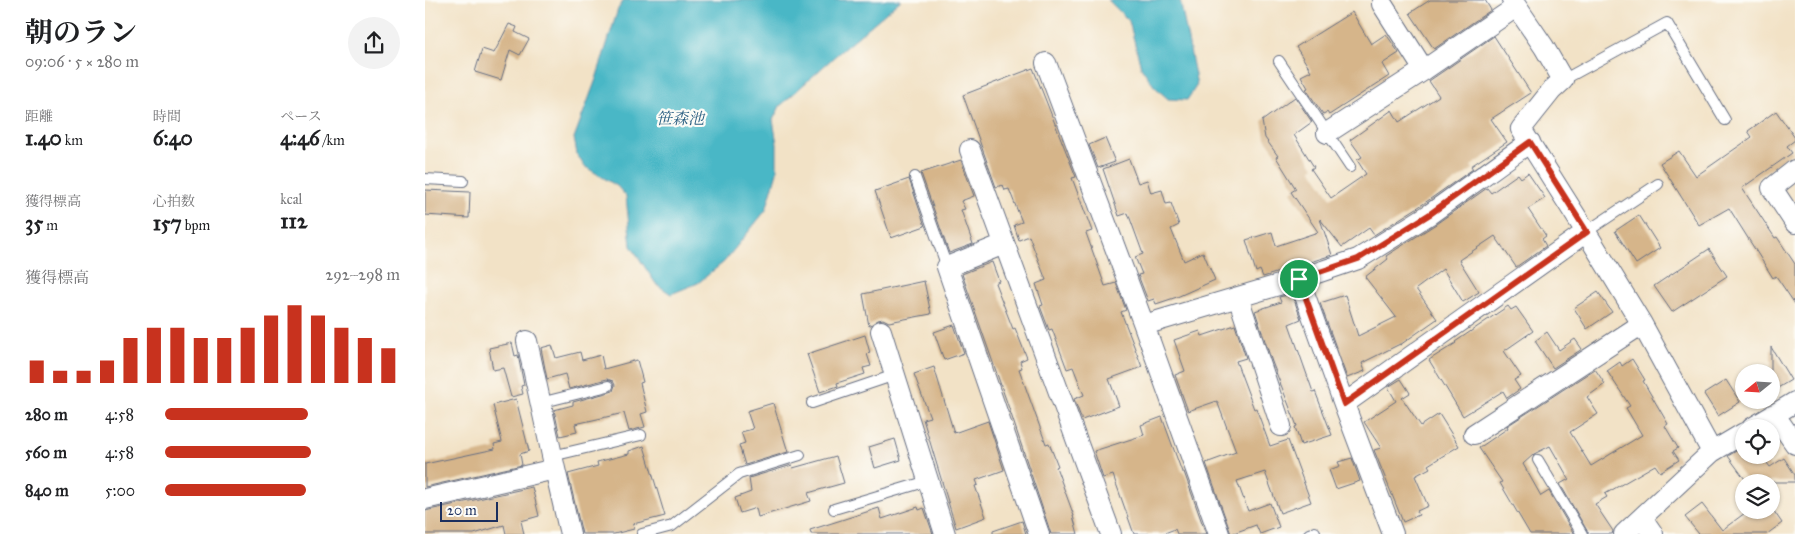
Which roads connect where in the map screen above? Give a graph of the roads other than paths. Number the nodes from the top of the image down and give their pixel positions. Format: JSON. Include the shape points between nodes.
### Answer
{"nodes":[{"id":1,"x":1514,"y":3,"type":"edge"},
{"id":2,"x":1382,"y":4,"type":"dead end"},
{"id":3,"x":1279,"y":61,"type":"dead end"},
{"id":4,"x":1046,"y":63,"type":"dead end"},
{"id":5,"x":1424,"y":70,"type":"junction"},
{"id":6,"x":1563,"y":80,"type":"junction"},
{"id":7,"x":1725,"y":120,"type":"dead end"},
{"id":8,"x":1327,"y":133,"type":"junction"},
{"id":9,"x":1530,"y":142,"type":"junction"},
{"id":10,"x":970,"y":150,"type":"dead end"},
{"id":11,"x":1350,"y":167,"type":"dead end"},
{"id":12,"x":1795,"y":170,"type":"edge"},
{"id":13,"x":915,"y":177,"type":"dead end"},
{"id":14,"x":425,"y":179,"type":"edge"},
{"id":15,"x":463,"y":181,"type":"dead end"},
{"id":16,"x":1658,"y":184,"type":"dead end"},
{"id":17,"x":1795,"y":223,"type":"edge"},
{"id":18,"x":1587,"y":232,"type":"junction"},
{"id":19,"x":1004,"y":244,"type":"junction"},
{"id":20,"x":947,"y":267,"type":"junction"},
{"id":21,"x":1299,"y":279,"type":"junction"},
{"id":22,"x":1238,"y":297,"type":"junction"},
{"id":23,"x":1642,"y":324,"type":"junction"},
{"id":24,"x":1144,"y":325,"type":"junction"},
{"id":25,"x":881,"y":332,"type":"dead end"},
{"id":26,"x":527,"y":341,"type":"dead end"},
{"id":27,"x":895,"y":375,"type":"junction"},
{"id":28,"x":609,"y":386,"type":"dead end"},
{"id":29,"x":1795,"y":402,"type":"edge"},
{"id":30,"x":540,"y":403,"type":"junction"},
{"id":31,"x":812,"y":403,"type":"dead end"},
{"id":32,"x":1344,"y":404,"type":"junction"},
{"id":33,"x":1774,"y":414,"type":"junction"},
{"id":34,"x":1766,"y":419,"type":"edge"},
{"id":35,"x":1281,"y":426,"type":"dead end"},
{"id":36,"x":641,"y":434,"type":"dead end"},
{"id":37,"x":1474,"y":434,"type":"dead end"},
{"id":38,"x":1735,"y":438,"type":"edge"},
{"id":39,"x":1795,"y":444,"type":"edge"},
{"id":40,"x":1712,"y":452,"type":"junction"},
{"id":41,"x":800,"y":455,"type":"dead end"},
{"id":42,"x":1538,"y":460,"type":"dead end"},
{"id":43,"x":553,"y":462,"type":"junction"},
{"id":44,"x":928,"y":481,"type":"junction"},
{"id":45,"x":425,"y":499,"type":"edge"},
{"id":46,"x":834,"y":509,"type":"dead end"},
{"id":47,"x":1648,"y":526,"type":"edge"},
{"id":48,"x":570,"y":534,"type":"edge"},
{"id":49,"x":642,"y":534,"type":"edge"},
{"id":50,"x":945,"y":534,"type":"edge"},
{"id":51,"x":1039,"y":534,"type":"edge"},
{"id":52,"x":1111,"y":534,"type":"edge"},
{"id":53,"x":1219,"y":534,"type":"edge"},
{"id":54,"x":1393,"y":534,"type":"edge"},
{"id":55,"x":1582,"y":534,"type":"edge"},
{"id":56,"x":1624,"y":534,"type":"edge"}],
"edges":[{"from":1,"to":5,"type":"street"},
{"from":1,"to":6,"type":"street"},
{"from":2,"to":5,"type":"street"},
{"from":3,"to":8,"type":"lane"},
{"from":4,"to":24,"type":"street"},
{"from":5,"to":8,"type":"street"},
{"from":6,"to":7,"type":"lane","via":[[1667,23]]},
{"from":6,"to":9,"type":"street","via":[[1521,129]]},
{"from":8,"to":11,"type":"lane"},
{"from":9,"to":18,"type":"street"},
{"from":9,"to":21,"type":"street","via":[[1430,214],[1358,259]]},
{"from":10,"to":19,"type":"street"},
{"from":12,"to":17,"type":"street","via":[[1772,188]]},
{"from":13,"to":20,"type":"lane"},
{"from":14,"to":15,"type":"lane"},
{"from":16,"to":18,"type":"lane"},
{"from":18,"to":23,"type":"street"},
{"from":18,"to":32,"type":"street"},
{"from":19,"to":20,"type":"street"},
{"from":19,"to":52,"type":"street"},
{"from":20,"to":51,"type":"street"},
{"from":21,"to":22,"type":"street"},
{"from":21,"to":32,"type":"street"},
{"from":22,"to":24,"type":"street"},
{"from":22,"to":35,"type":"street"},
{"from":23,"to":37,"type":"street"},
{"from":23,"to":40,"type":"street"},
{"from":24,"to":53,"type":"street"},
{"from":25,"to":27,"type":"street"},
{"from":26,"to":30,"type":"street"},
{"from":27,"to":31,"type":"lane"},
{"from":27,"to":44,"type":"street"},
{"from":28,"to":30,"type":"lane"},
{"from":29,"to":33,"type":"street"},
{"from":30,"to":43,"type":"street"},
{"from":32,"to":54,"type":"street"},
{"from":33,"to":34,"type":"street"},
{"from":33,"to":39,"type":"street"},
{"from":36,"to":43,"type":"lane"},
{"from":38,"to":40,"type":"street"},
{"from":40,"to":47,"type":"street"},
{"from":41,"to":49,"type":"lane","via":[[739,474],[672,526]]},
{"from":42,"to":55,"type":"lane"},
{"from":43,"to":45,"type":"street"},
{"from":43,"to":48,"type":"street"},
{"from":44,"to":46,"type":"lane"},
{"from":44,"to":50,"type":"street"},
{"from":47,"to":56,"type":"street"}]}
